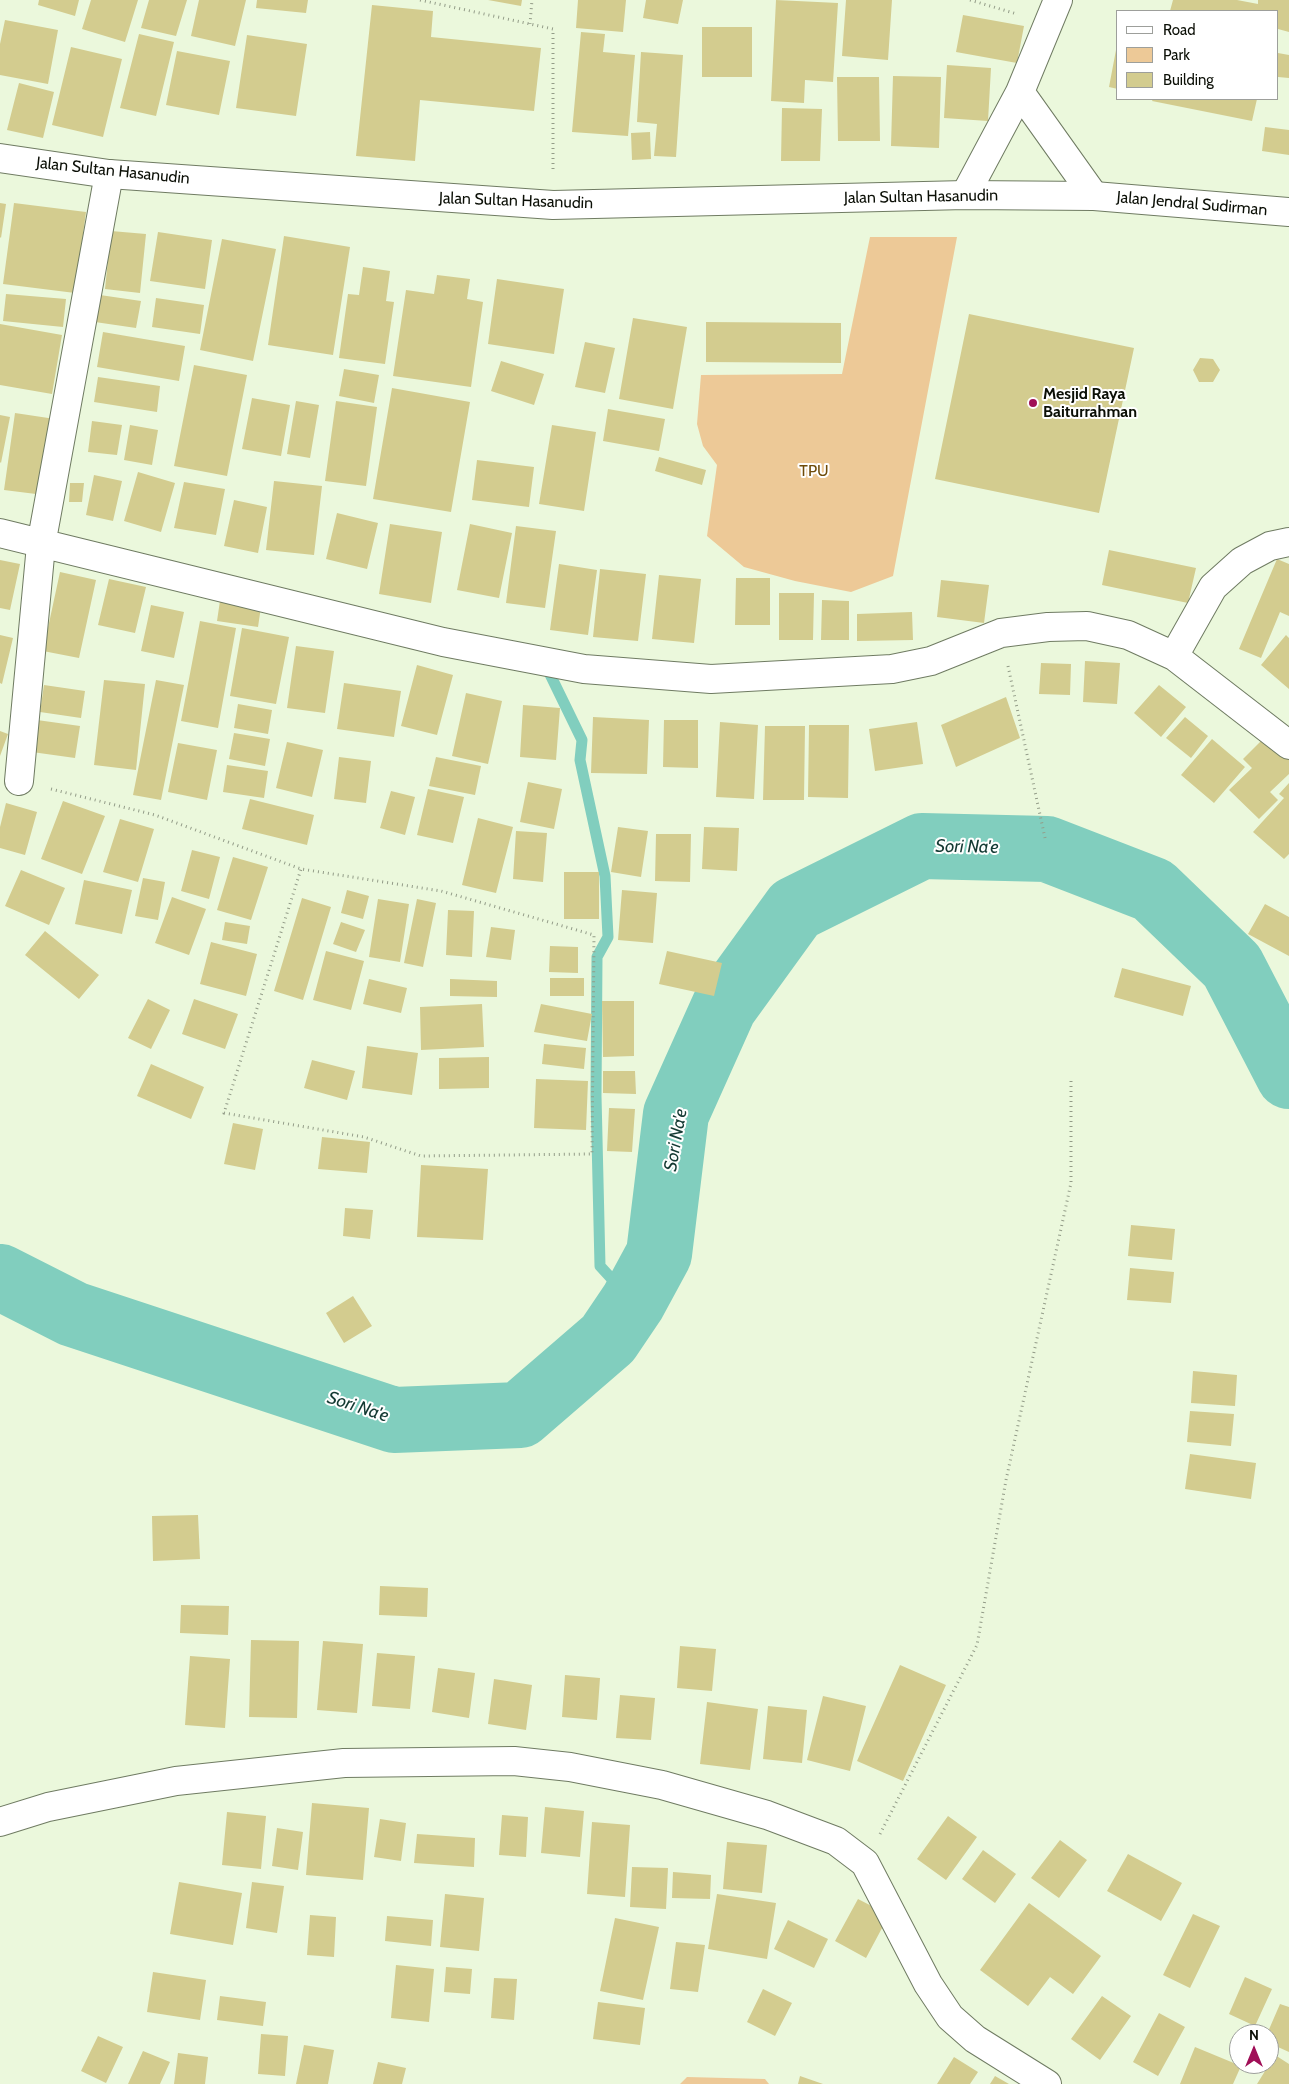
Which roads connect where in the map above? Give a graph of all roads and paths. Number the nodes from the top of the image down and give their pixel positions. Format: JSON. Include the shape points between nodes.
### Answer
{"nodes":[{"id":1,"x":420,"y":0,"type":"edge"},
{"id":2,"x":532,"y":0,"type":"edge"},
{"id":3,"x":970,"y":0,"type":"edge"},
{"id":4,"x":1054,"y":9,"type":"edge"},
{"id":5,"x":530,"y":24,"type":"junction"},
{"id":6,"x":1020,"y":92,"type":"junction"},
{"id":7,"x":0,"y":158,"type":"edge"},
{"id":8,"x":109,"y":174,"type":"junction"},
{"id":9,"x":965,"y":195,"type":"junction"},
{"id":10,"x":1094,"y":196,"type":"junction"},
{"id":11,"x":553,"y":206,"type":"junction"},
{"id":12,"x":1289,"y":212,"type":"edge"},
{"id":13,"x":0,"y":533,"type":"edge"},
{"id":14,"x":1289,"y":542,"type":"edge"},
{"id":15,"x":41,"y":545,"type":"junction"},
{"id":16,"x":1001,"y":633,"type":"junction"},
{"id":17,"x":1174,"y":656,"type":"junction"},
{"id":18,"x":1289,"y":745,"type":"edge"},
{"id":19,"x":19,"y":781,"type":"joint"},
{"id":20,"x":1045,"y":838,"type":"dead end"},
{"id":21,"x":301,"y":869,"type":"junction"},
{"id":22,"x":1071,"y":1081,"type":"dead end"},
{"id":23,"x":0,"y":1822,"type":"edge"},
{"id":24,"x":865,"y":1863,"type":"junction"},
{"id":25,"x":1047,"y":2084,"type":"edge"}],
"edges":[{"from":1,"to":5,"type":"path"},
{"from":2,"to":5,"type":"path"},
{"from":3,"to":4,"type":"path","via":[[1031,18]]},
{"from":4,"to":6,"type":"main road"},
{"from":5,"to":11,"type":"path","via":[[553,29]]},
{"from":6,"to":9,"type":"main road"},
{"from":6,"to":10,"type":"main road"},
{"from":7,"to":8,"type":"main road","name":"Jalan Sultan Hasanudin"},
{"from":8,"to":11,"type":"main road","name":"Jalan Sultan Hasanudin"},
{"from":8,"to":15,"type":"main road"},
{"from":9,"to":10,"type":"main road","name":"Jalan Sultan Hasanudin"},
{"from":9,"to":11,"type":"main road","name":"Jalan Sultan Hasanudin"},
{"from":10,"to":12,"type":"main road","name":"Jalan Jendral Sudirman"},
{"from":13,"to":15,"type":"main road"},
{"from":14,"to":17,"type":"main road","via":[[1270,546],[1242,561],[1213,587]]},
{"from":15,"to":16,"type":"main road","via":[[443,642],[584,668],[711,679],[892,669],[931,660]]},
{"from":15,"to":19,"type":"main road"},
{"from":16,"to":17,"type":"main road","via":[[1086,626],[1128,635]]},
{"from":16,"to":20,"type":"path"},
{"from":17,"to":18,"type":"main road"},
{"from":19,"to":21,"type":"path","via":[[155,815]]},
{"from":21,"to":21,"type":"path","via":[[224,1112],[364,1136],[422,1156],[592,1154],[594,934],[441,891]]},
{"from":22,"to":24,"type":"path","via":[[1071,1183],[1006,1480],[977,1645]]},
{"from":23,"to":24,"type":"main road","via":[[48,1807],[176,1781],[344,1763],[514,1761],[570,1767],[662,1785],[757,1812],[836,1841]]},
{"from":24,"to":25,"type":"main road","via":[[928,1984],[950,2017],[975,2039]]}]}
